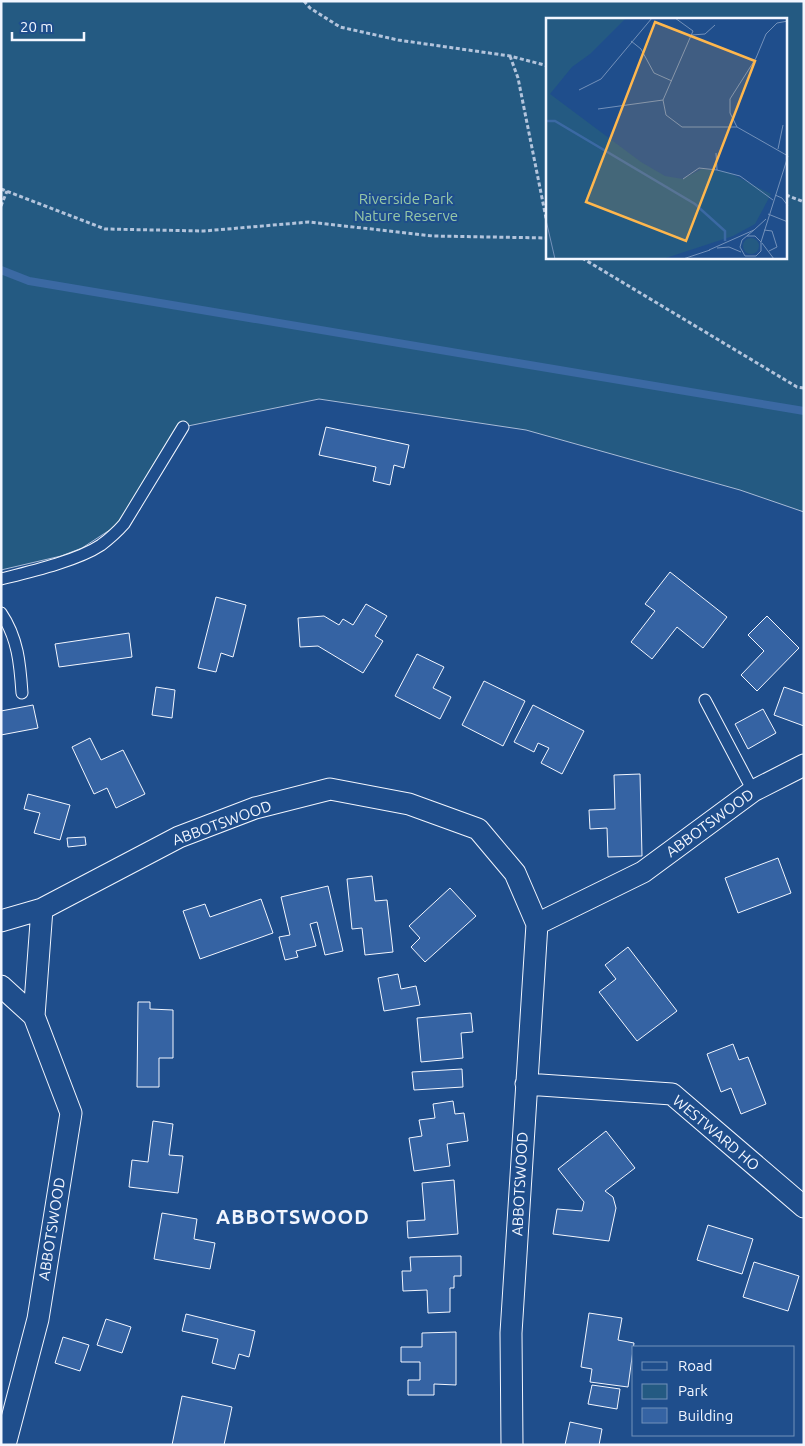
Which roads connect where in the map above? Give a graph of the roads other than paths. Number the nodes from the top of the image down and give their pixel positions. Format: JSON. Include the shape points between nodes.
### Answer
{"nodes":[{"id":1,"x":183,"y":427,"type":"dead end"},
{"id":2,"x":1,"y":579,"type":"edge"},
{"id":3,"x":1,"y":613,"type":"edge"},
{"id":4,"x":22,"y":693,"type":"dead end"},
{"id":5,"x":705,"y":700,"type":"dead end"},
{"id":6,"x":804,"y":765,"type":"edge"},
{"id":7,"x":753,"y":791,"type":"junction"},
{"id":8,"x":42,"y":909,"type":"junction"},
{"id":9,"x":1,"y":921,"type":"edge"},
{"id":10,"x":537,"y":924,"type":"junction"},
{"id":11,"x":1,"y":986,"type":"edge"},
{"id":12,"x":34,"y":1016,"type":"junction"},
{"id":13,"x":526,"y":1084,"type":"junction"},
{"id":14,"x":804,"y":1206,"type":"edge"},
{"id":15,"x":5,"y":1445,"type":"edge"},
{"id":16,"x":512,"y":1445,"type":"edge"}],
"edges":[{"from":1,"to":2,"type":"lane","via":[[124,524],[112,536],[85,553]]},
{"from":3,"to":4,"type":"lane","via":[[14,636],[19,655]]},
{"from":5,"to":7,"type":"lane"},
{"from":6,"to":7,"type":"street","name":"ABBOTSWOOD"},
{"from":7,"to":10,"type":"street","name":"ABBOTSWOOD","via":[[643,872]]},
{"from":8,"to":9,"type":"street","name":"ABBOTSWOOD"},
{"from":8,"to":10,"type":"street","name":"ABBOTSWOOD","via":[[179,837],[255,808],[330,790],[408,804],[478,829],[515,873]]},
{"from":8,"to":12,"type":"street","name":"ABBOTSWOOD"},
{"from":10,"to":13,"type":"street","name":"ABBOTSWOOD"},
{"from":11,"to":12,"type":"street","name":"ABBOTSWOOD"},
{"from":12,"to":15,"type":"street","name":"ABBOTSWOOD","via":[[71,1113],[38,1319]]},
{"from":13,"to":14,"type":"street","name":"WESTWARD HO","via":[[672,1094]]},
{"from":13,"to":16,"type":"street","name":"ABBOTSWOOD","via":[[511,1333]]}]}
